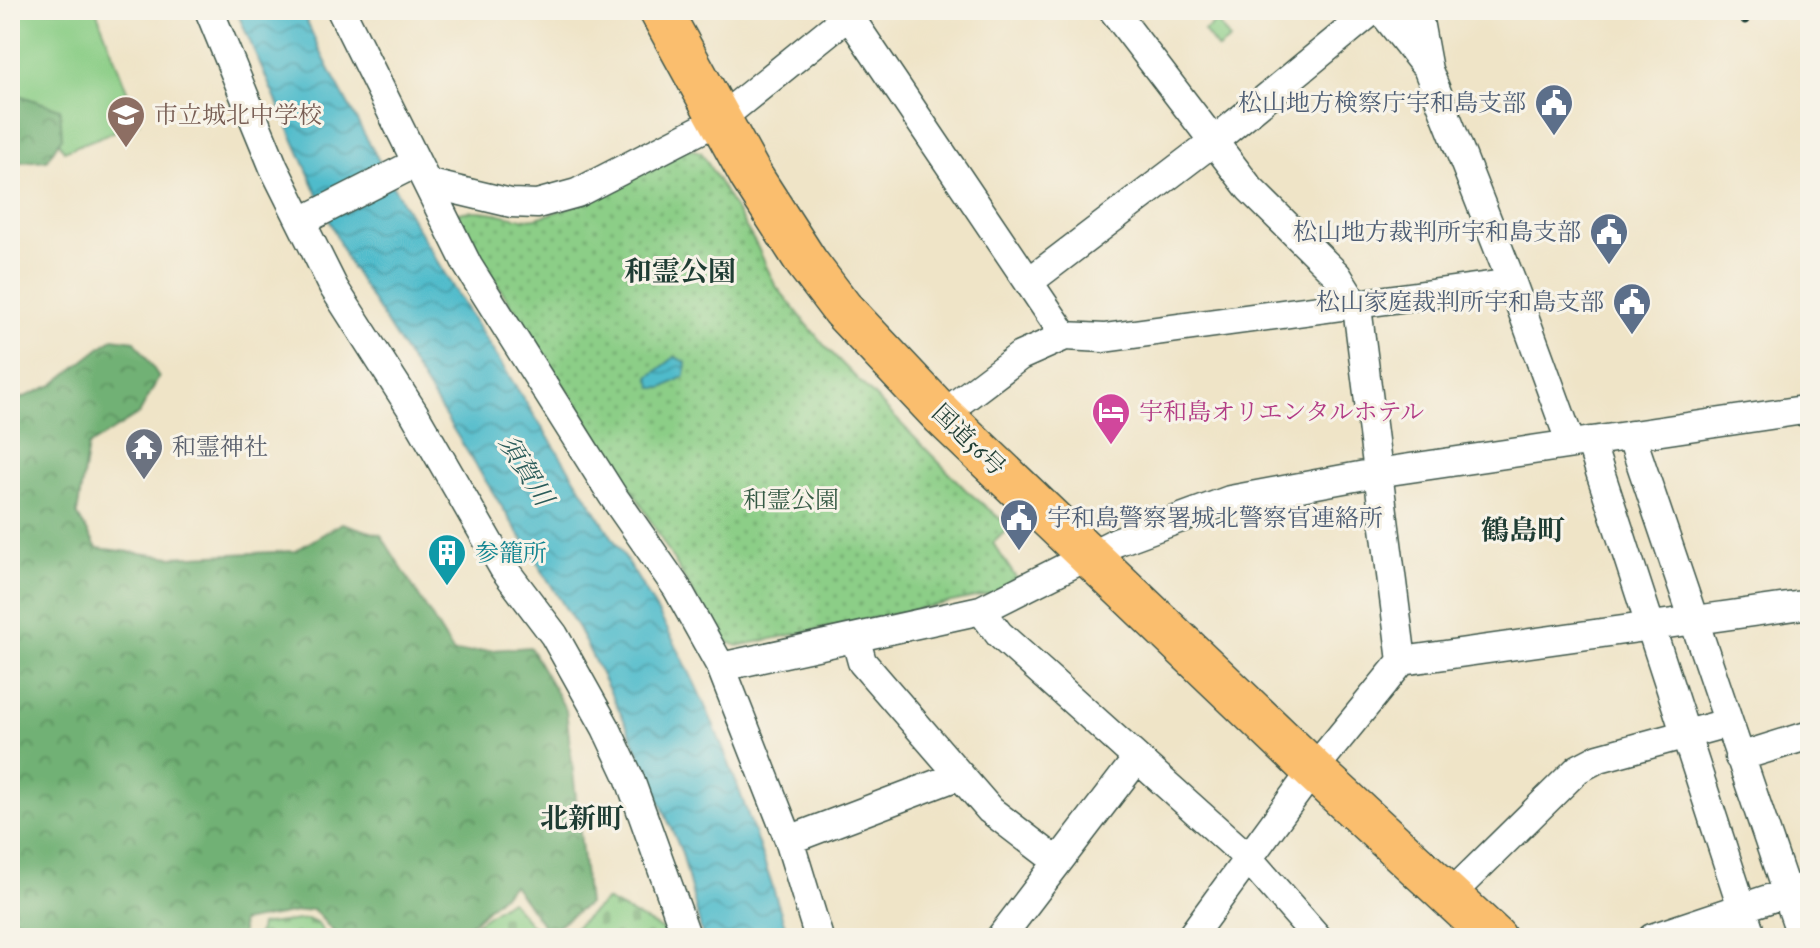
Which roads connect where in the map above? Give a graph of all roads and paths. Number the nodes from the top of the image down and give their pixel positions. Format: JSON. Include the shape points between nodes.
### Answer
{"nodes":[{"id":1,"x":209,"y":10,"type":"edge"},
{"id":2,"x":341,"y":10,"type":"edge"},
{"id":3,"x":660,"y":10,"type":"edge"},
{"id":4,"x":1113,"y":10,"type":"edge"},
{"id":5,"x":1373,"y":10,"type":"edge"},
{"id":6,"x":1381,"y":10,"type":"edge"},
{"id":7,"x":1417,"y":10,"type":"edge"},
{"id":8,"x":850,"y":12,"type":"edge"},
{"id":9,"x":1428,"y":70,"type":"junction"},
{"id":10,"x":719,"y":120,"type":"junction"},
{"id":11,"x":1214,"y":141,"type":"junction"},
{"id":12,"x":414,"y":173,"type":"junction"},
{"id":13,"x":311,"y":217,"type":"junction"},
{"id":14,"x":1030,"y":281,"type":"junction"},
{"id":15,"x":1512,"y":283,"type":"junction"},
{"id":16,"x":1357,"y":307,"type":"junction"},
{"id":17,"x":1065,"y":336,"type":"junction"},
{"id":18,"x":1810,"y":409,"type":"edge"},
{"id":19,"x":942,"y":415,"type":"junction"},
{"id":20,"x":1631,"y":435,"type":"junction"},
{"id":21,"x":1580,"y":443,"type":"junction"},
{"id":22,"x":1376,"y":473,"type":"junction"},
{"id":23,"x":1090,"y":555,"type":"junction"},
{"id":24,"x":1810,"y":604,"type":"edge"},
{"id":25,"x":981,"y":610,"type":"junction"},
{"id":26,"x":1694,"y":620,"type":"junction"},
{"id":27,"x":1648,"y":626,"type":"junction"},
{"id":28,"x":856,"y":640,"type":"junction"},
{"id":29,"x":1402,"y":661,"type":"junction"},
{"id":30,"x":721,"y":667,"type":"junction"},
{"id":31,"x":1727,"y":723,"type":"junction"},
{"id":32,"x":1683,"y":733,"type":"junction"},
{"id":33,"x":1810,"y":735,"type":"edge"},
{"id":34,"x":1739,"y":757,"type":"junction"},
{"id":35,"x":1136,"y":760,"type":"junction"},
{"id":36,"x":1313,"y":770,"type":"junction"},
{"id":37,"x":960,"y":775,"type":"junction"},
{"id":38,"x":789,"y":840,"type":"junction"},
{"id":39,"x":1247,"y":857,"type":"junction"},
{"id":40,"x":1058,"y":862,"type":"junction"},
{"id":41,"x":1798,"y":889,"type":"edge"},
{"id":42,"x":1450,"y":895,"type":"junction"},
{"id":43,"x":1742,"y":909,"type":"junction"},
{"id":44,"x":687,"y":938,"type":"edge"},
{"id":45,"x":819,"y":938,"type":"edge"},
{"id":46,"x":1000,"y":938,"type":"edge"},
{"id":47,"x":1190,"y":938,"type":"edge"},
{"id":48,"x":1318,"y":938,"type":"edge"},
{"id":49,"x":1495,"y":938,"type":"edge"},
{"id":50,"x":1652,"y":938,"type":"edge"},
{"id":51,"x":1752,"y":938,"type":"edge"},
{"id":52,"x":1802,"y":938,"type":"edge"}],
"edges":[{"from":1,"to":13,"type":"street","via":[[274,168]]},
{"from":2,"to":12,"type":"street"},
{"from":3,"to":10,"type":"highway","name":"国道56号"},
{"from":4,"to":11,"type":"street"},
{"from":5,"to":11,"type":"street"},
{"from":6,"to":9,"type":"street"},
{"from":7,"to":9,"type":"street"},
{"from":8,"to":10,"type":"street"},
{"from":8,"to":14,"type":"street","via":[[957,181]]},
{"from":9,"to":15,"type":"street"},
{"from":10,"to":12,"type":"street","via":[[577,193],[537,204],[511,203]]},
{"from":10,"to":19,"type":"highway","name":"国道56号","via":[[824,286]]},
{"from":11,"to":14,"type":"street"},
{"from":11,"to":16,"type":"street","via":[[1250,189],[1337,275]]},
{"from":12,"to":13,"type":"street"},
{"from":12,"to":30,"type":"street","via":[[613,496],[677,588]]},
{"from":13,"to":44,"type":"street","via":[[334,288],[600,716],[629,777]]},
{"from":14,"to":17,"type":"street"},
{"from":15,"to":16,"type":"street"},
{"from":15,"to":21,"type":"street"},
{"from":16,"to":17,"type":"street","via":[[1104,338]]},
{"from":16,"to":22,"type":"street"},
{"from":17,"to":19,"type":"street","via":[[1020,356]]},
{"from":18,"to":20,"type":"street"},
{"from":19,"to":23,"type":"highway","name":"国道56号"},
{"from":20,"to":21,"type":"street"},
{"from":20,"to":26,"type":"street"},
{"from":21,"to":22,"type":"street"},
{"from":21,"to":27,"type":"street"},
{"from":22,"to":23,"type":"street","via":[[1230,500]]},
{"from":22,"to":29,"type":"street"},
{"from":23,"to":25,"type":"street"},
{"from":23,"to":36,"type":"highway","name":"国道56号"},
{"from":24,"to":26,"type":"street"},
{"from":25,"to":28,"type":"street"},
{"from":25,"to":35,"type":"street","via":[[999,634]]},
{"from":26,"to":27,"type":"street"},
{"from":26,"to":31,"type":"street"},
{"from":27,"to":29,"type":"street"},
{"from":27,"to":32,"type":"street"},
{"from":28,"to":30,"type":"street"},
{"from":28,"to":37,"type":"street","via":[[862,662]]},
{"from":29,"to":36,"type":"street"},
{"from":30,"to":38,"type":"street"},
{"from":31,"to":32,"type":"street"},
{"from":31,"to":34,"type":"street"},
{"from":32,"to":42,"type":"street","via":[[1578,769]]},
{"from":32,"to":43,"type":"street"},
{"from":33,"to":34,"type":"street"},
{"from":34,"to":41,"type":"street"},
{"from":35,"to":39,"type":"street"},
{"from":35,"to":40,"type":"street"},
{"from":36,"to":39,"type":"street"},
{"from":36,"to":42,"type":"highway","name":"国道56号"},
{"from":37,"to":38,"type":"street"},
{"from":37,"to":40,"type":"street","via":[[990,810]]},
{"from":38,"to":45,"type":"street"},
{"from":39,"to":47,"type":"street"},
{"from":39,"to":48,"type":"street"},
{"from":40,"to":46,"type":"street"},
{"from":41,"to":43,"type":"street"},
{"from":41,"to":52,"type":"street"},
{"from":42,"to":49,"type":"highway","name":"国道56号"},
{"from":43,"to":50,"type":"street"},
{"from":43,"to":51,"type":"street"}]}
